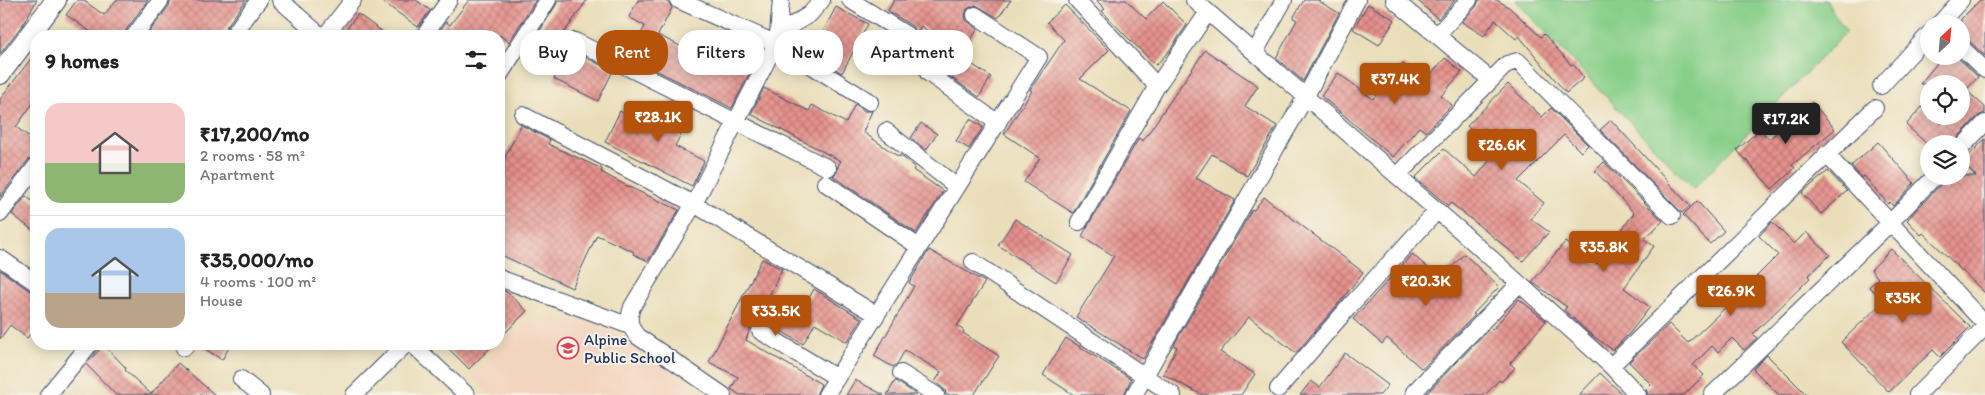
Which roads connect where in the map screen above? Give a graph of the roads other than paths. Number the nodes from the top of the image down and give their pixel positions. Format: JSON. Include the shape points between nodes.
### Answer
{"nodes":[{"id":1,"x":56,"y":0,"type":"edge"},
{"id":2,"x":161,"y":0,"type":"edge"},
{"id":3,"x":259,"y":0,"type":"edge"},
{"id":4,"x":280,"y":0,"type":"edge"},
{"id":5,"x":353,"y":0,"type":"edge"},
{"id":6,"x":449,"y":0,"type":"edge"},
{"id":7,"x":548,"y":0,"type":"edge"},
{"id":8,"x":678,"y":0,"type":"edge"},
{"id":9,"x":780,"y":0,"type":"edge"},
{"id":10,"x":822,"y":0,"type":"edge"},
{"id":11,"x":850,"y":0,"type":"edge"},
{"id":12,"x":1077,"y":0,"type":"edge"},
{"id":13,"x":1194,"y":0,"type":"edge"},
{"id":14,"x":1284,"y":0,"type":"edge"},
{"id":15,"x":1357,"y":0,"type":"edge"},
{"id":16,"x":1394,"y":0,"type":"edge"},
{"id":17,"x":1469,"y":0,"type":"edge"},
{"id":18,"x":1961,"y":0,"type":"edge"},
{"id":19,"x":1208,"y":12,"type":"junction"},
{"id":20,"x":976,"y":14,"type":"dead end"},
{"id":21,"x":1947,"y":15,"type":"edge"},
{"id":22,"x":37,"y":30,"type":"edge"},
{"id":23,"x":138,"y":30,"type":"edge"},
{"id":24,"x":236,"y":30,"type":"edge"},
{"id":25,"x":313,"y":30,"type":"edge"},
{"id":26,"x":330,"y":30,"type":"edge"},
{"id":27,"x":428,"y":30,"type":"edge"},
{"id":28,"x":777,"y":30,"type":"edge"},
{"id":29,"x":788,"y":30,"type":"edge"},
{"id":30,"x":898,"y":30,"type":"edge"},
{"id":31,"x":1437,"y":35,"type":"junction"},
{"id":32,"x":774,"y":38,"type":"edge"},
{"id":33,"x":30,"y":40,"type":"edge"},
{"id":34,"x":774,"y":43,"type":"edge"},
{"id":35,"x":1920,"y":44,"type":"edge"},
{"id":36,"x":586,"y":47,"type":"edge"},
{"id":37,"x":1254,"y":52,"type":"junction"},
{"id":38,"x":1970,"y":56,"type":"edge"},
{"id":39,"x":505,"y":67,"type":"edge"},
{"id":40,"x":1985,"y":70,"type":"edge"},
{"id":41,"x":0,"y":74,"type":"edge"},
{"id":42,"x":830,"y":75,"type":"edge"},
{"id":43,"x":931,"y":75,"type":"edge"},
{"id":44,"x":1491,"y":80,"type":"junction"},
{"id":45,"x":1157,"y":86,"type":"junction"},
{"id":46,"x":1881,"y":86,"type":"dead end"},
{"id":47,"x":1306,"y":96,"type":"junction"},
{"id":48,"x":870,"y":102,"type":"dead end"},
{"id":49,"x":1875,"y":108,"type":"dead end"},
{"id":50,"x":523,"y":115,"type":"dead end"},
{"id":51,"x":736,"y":122,"type":"junction"},
{"id":52,"x":998,"y":123,"type":"junction"},
{"id":53,"x":1985,"y":123,"type":"edge"},
{"id":54,"x":886,"y":131,"type":"dead end"},
{"id":55,"x":1970,"y":139,"type":"edge"},
{"id":56,"x":1826,"y":154,"type":"junction"},
{"id":57,"x":30,"y":174,"type":"edge"},
{"id":58,"x":1397,"y":176,"type":"junction"},
{"id":59,"x":1926,"y":185,"type":"edge"},
{"id":60,"x":957,"y":187,"type":"junction"},
{"id":61,"x":694,"y":204,"type":"junction"},
{"id":62,"x":1438,"y":211,"type":"junction"},
{"id":63,"x":0,"y":214,"type":"edge"},
{"id":64,"x":1672,"y":216,"type":"dead end"},
{"id":65,"x":1079,"y":222,"type":"dead end"},
{"id":66,"x":1890,"y":223,"type":"junction"},
{"id":67,"x":919,"y":247,"type":"junction"},
{"id":68,"x":0,"y":258,"type":"edge"},
{"id":69,"x":973,"y":262,"type":"dead end"},
{"id":70,"x":30,"y":279,"type":"edge"},
{"id":71,"x":505,"y":280,"type":"edge"},
{"id":72,"x":1519,"y":284,"type":"junction"},
{"id":73,"x":877,"y":315,"type":"junction"},
{"id":74,"x":630,"y":326,"type":"junction"},
{"id":75,"x":1985,"y":326,"type":"edge"},
{"id":76,"x":760,"y":331,"type":"dead end"},
{"id":77,"x":85,"y":350,"type":"edge"},
{"id":78,"x":400,"y":350,"type":"edge"},
{"id":79,"x":418,"y":350,"type":"edge"},
{"id":80,"x":1611,"y":366,"type":"junction"},
{"id":81,"x":901,"y":373,"type":"dead end"},
{"id":82,"x":1144,"y":377,"type":"junction"},
{"id":83,"x":837,"y":378,"type":"junction"},
{"id":84,"x":241,"y":379,"type":"dead end"},
{"id":85,"x":1278,"y":389,"type":"dead end"},
{"id":86,"x":1414,"y":392,"type":"dead end"},
{"id":87,"x":48,"y":395,"type":"edge"},
{"id":88,"x":261,"y":395,"type":"edge"},
{"id":89,"x":354,"y":395,"type":"edge"},
{"id":90,"x":467,"y":395,"type":"edge"},
{"id":91,"x":723,"y":395,"type":"edge"},
{"id":92,"x":826,"y":395,"type":"edge"},
{"id":93,"x":936,"y":395,"type":"edge"},
{"id":94,"x":1134,"y":395,"type":"edge"},
{"id":95,"x":1173,"y":395,"type":"edge"},
{"id":96,"x":1638,"y":395,"type":"edge"},
{"id":97,"x":1712,"y":395,"type":"edge"},
{"id":98,"x":1917,"y":395,"type":"edge"}],
"edges":[{"from":1,"to":22,"type":"main road"},
{"from":2,"to":23,"type":"street"},
{"from":3,"to":24,"type":"street"},
{"from":4,"to":25,"type":"street"},
{"from":5,"to":26,"type":"street"},
{"from":6,"to":27,"type":"street"},
{"from":7,"to":39,"type":"street"},
{"from":8,"to":32,"type":"street"},
{"from":9,"to":28,"type":"street"},
{"from":10,"to":29,"type":"street"},
{"from":11,"to":30,"type":"street"},
{"from":12,"to":45,"type":"street"},
{"from":13,"to":19,"type":"street"},
{"from":14,"to":37,"type":"street"},
{"from":15,"to":47,"type":"street"},
{"from":16,"to":31,"type":"street"},
{"from":17,"to":31,"type":"street"},
{"from":18,"to":21,"type":"street"},
{"from":19,"to":37,"type":"street"},
{"from":19,"to":45,"type":"street"},
{"from":20,"to":52,"type":"street","via":[[1040,57]]},
{"from":31,"to":44,"type":"street"},
{"from":33,"to":41,"type":"main road"},
{"from":34,"to":51,"type":"street"},
{"from":35,"to":46,"type":"street"},
{"from":36,"to":51,"type":"street"},
{"from":37,"to":47,"type":"street"},
{"from":38,"to":40,"type":"street"},
{"from":42,"to":48,"type":"street"},
{"from":43,"to":52,"type":"street"},
{"from":44,"to":58,"type":"street"},
{"from":44,"to":64,"type":"street","via":[[1507,64],[1518,61]]},
{"from":45,"to":65,"type":"street"},
{"from":47,"to":58,"type":"street"},
{"from":47,"to":82,"type":"street"},
{"from":49,"to":56,"type":"street"},
{"from":50,"to":61,"type":"street"},
{"from":51,"to":61,"type":"street"},
{"from":51,"to":67,"type":"street","via":[[826,175]]},
{"from":52,"to":60,"type":"street"},
{"from":53,"to":55,"type":"street"},
{"from":54,"to":60,"type":"street"},
{"from":56,"to":66,"type":"street"},
{"from":56,"to":80,"type":"street"},
{"from":57,"to":63,"type":"street"},
{"from":58,"to":62,"type":"street"},
{"from":59,"to":66,"type":"street"},
{"from":60,"to":67,"type":"street"},
{"from":61,"to":73,"type":"street"},
{"from":61,"to":74,"type":"street","via":[[632,307]]},
{"from":62,"to":72,"type":"street"},
{"from":62,"to":85,"type":"street"},
{"from":66,"to":75,"type":"street"},
{"from":66,"to":97,"type":"street"},
{"from":67,"to":73,"type":"street"},
{"from":68,"to":70,"type":"street"},
{"from":69,"to":82,"type":"street"},
{"from":71,"to":74,"type":"street"},
{"from":72,"to":80,"type":"street"},
{"from":72,"to":86,"type":"street"},
{"from":73,"to":83,"type":"street"},
{"from":74,"to":91,"type":"street","via":[[636,336],[656,351]]},
{"from":75,"to":98,"type":"street"},
{"from":76,"to":83,"type":"street"},
{"from":77,"to":87,"type":"street"},
{"from":78,"to":89,"type":"street"},
{"from":79,"to":90,"type":"street"},
{"from":80,"to":96,"type":"street"},
{"from":81,"to":93,"type":"street"},
{"from":82,"to":94,"type":"street"},
{"from":82,"to":95,"type":"street"},
{"from":83,"to":92,"type":"street"},
{"from":84,"to":88,"type":"street"}]}
